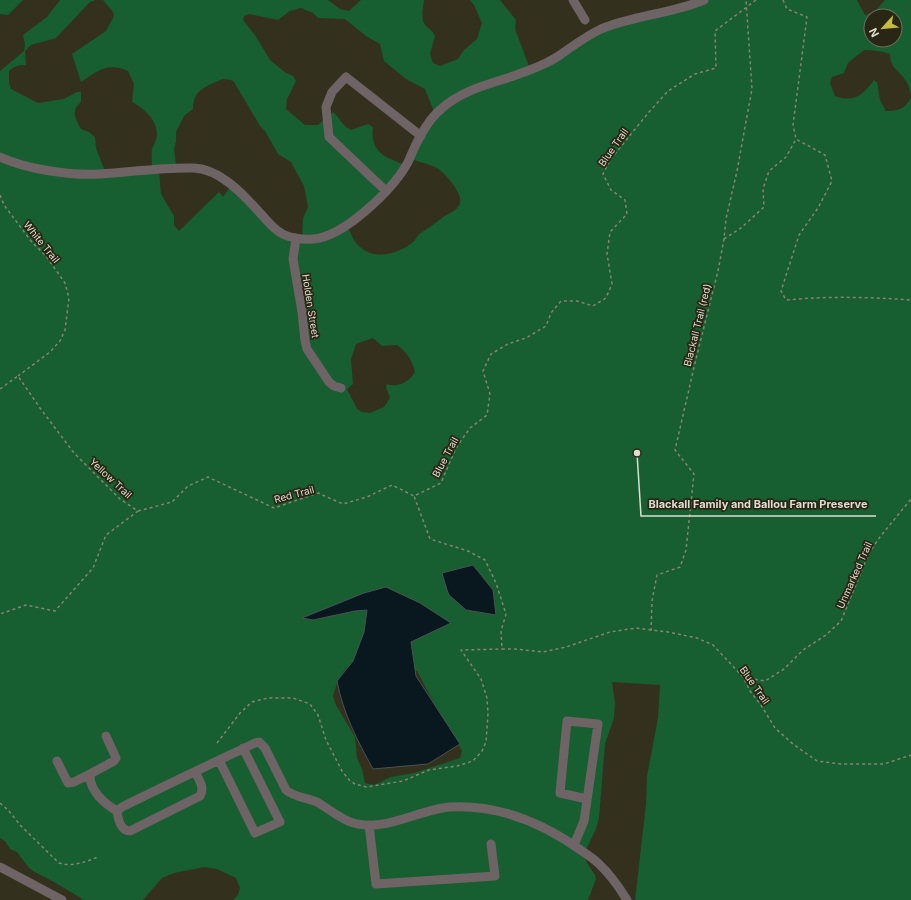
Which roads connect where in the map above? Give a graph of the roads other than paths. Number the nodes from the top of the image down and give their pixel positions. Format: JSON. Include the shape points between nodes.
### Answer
{"nodes":[{"id":1,"x":573,"y":0,"type":"edge"},
{"id":2,"x":704,"y":0,"type":"edge"},
{"id":3,"x":586,"y":20,"type":"dead end"},
{"id":4,"x":421,"y":136,"type":"junction"},
{"id":5,"x":0,"y":156,"type":"edge"},
{"id":6,"x":386,"y":191,"type":"junction"},
{"id":7,"x":296,"y":238,"type":"junction"},
{"id":8,"x":341,"y":388,"type":"dead end"},
{"id":9,"x":106,"y":736,"type":"dead end"},
{"id":10,"x":243,"y":748,"type":"junction"},
{"id":11,"x":219,"y":760,"type":"junction"},
{"id":12,"x":57,"y":761,"type":"dead end"},
{"id":13,"x":195,"y":772,"type":"junction"},
{"id":14,"x":90,"y":774,"type":"junction"},
{"id":15,"x":587,"y":799,"type":"junction"},
{"id":16,"x":117,"y":811,"type":"junction"},
{"id":17,"x":369,"y":825,"type":"junction"},
{"id":18,"x":491,"y":844,"type":"dead end"},
{"id":19,"x":574,"y":846,"type":"junction"},
{"id":20,"x":0,"y":867,"type":"edge"},
{"id":21,"x":62,"y":900,"type":"edge"},
{"id":22,"x":627,"y":900,"type":"edge"}],
"edges":[{"from":1,"to":3,"type":"street"},
{"from":2,"to":4,"type":"street","via":[[630,19],[601,30],[537,67],[466,92],[441,108]]},
{"from":4,"to":6,"type":"street","via":[[408,163]]},
{"from":4,"to":6,"type":"street","via":[[346,77],[332,92],[326,108],[329,137]]},
{"from":5,"to":7,"type":"street","via":[[19,164],[80,174],[178,168],[205,170],[219,175],[230,184],[274,229]]},
{"from":6,"to":7,"type":"street","via":[[341,229],[320,238]]},
{"from":7,"to":8,"type":"street","name":"Holden Street","via":[[293,259],[306,345],[329,382]]},
{"from":9,"to":14,"type":"street","via":[[116,758]]},
{"from":10,"to":11,"type":"street"},
{"from":10,"to":11,"type":"street","via":[[280,822],[255,833]]},
{"from":10,"to":17,"type":"street","via":[[255,742],[262,744],[291,795],[316,802],[349,821]]},
{"from":11,"to":13,"type":"street"},
{"from":12,"to":14,"type":"street","via":[[68,782],[74,782]]},
{"from":13,"to":16,"type":"street"},
{"from":13,"to":16,"type":"street","via":[[202,786],[200,796],[126,831]]},
{"from":14,"to":16,"type":"street","via":[[98,796]]},
{"from":15,"to":15,"type":"street","via":[[598,724],[567,721],[560,793]]},
{"from":15,"to":19,"type":"street","via":[[584,820]]},
{"from":17,"to":18,"type":"street","via":[[376,884],[495,876]]},
{"from":17,"to":19,"type":"street","via":[[448,808],[476,807],[534,822]]},
{"from":19,"to":22,"type":"street","via":[[599,864]]},
{"from":20,"to":21,"type":"street"}]}
